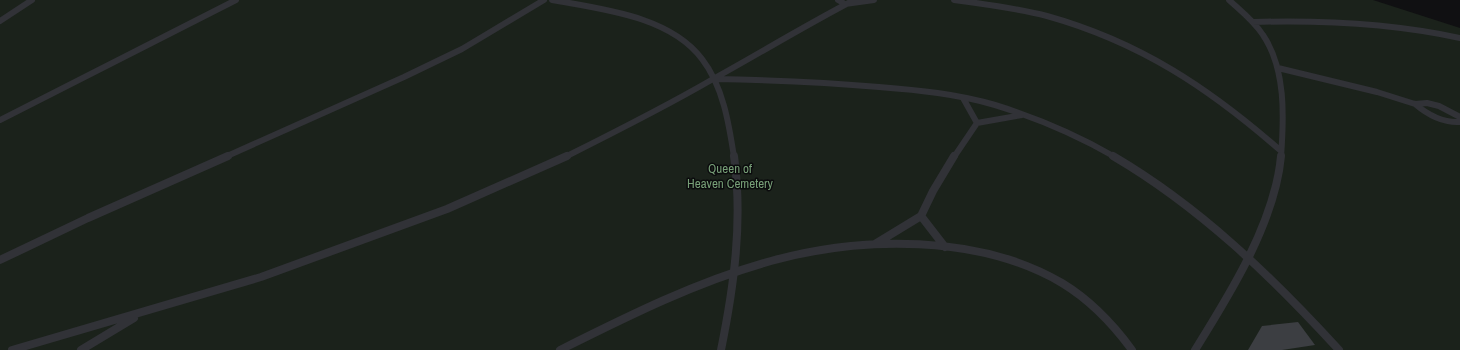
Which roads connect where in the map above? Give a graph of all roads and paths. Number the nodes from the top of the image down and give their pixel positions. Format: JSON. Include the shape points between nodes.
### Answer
{"nodes":[{"id":1,"x":32,"y":0,"type":"edge"},
{"id":2,"x":236,"y":0,"type":"edge"},
{"id":3,"x":544,"y":0,"type":"edge"},
{"id":4,"x":552,"y":0,"type":"edge"},
{"id":5,"x":854,"y":0,"type":"edge"},
{"id":6,"x":874,"y":0,"type":"edge"},
{"id":7,"x":954,"y":0,"type":"edge"},
{"id":8,"x":989,"y":0,"type":"edge"},
{"id":9,"x":1229,"y":0,"type":"edge"},
{"id":10,"x":842,"y":2,"type":"edge"},
{"id":11,"x":997,"y":5,"type":"junction"},
{"id":12,"x":0,"y":21,"type":"edge"},
{"id":13,"x":1253,"y":22,"type":"junction"},
{"id":14,"x":1460,"y":38,"type":"edge"},
{"id":15,"x":1278,"y":68,"type":"junction"},
{"id":16,"x":714,"y":79,"type":"junction"},
{"id":17,"x":963,"y":98,"type":"junction"},
{"id":18,"x":1416,"y":104,"type":"junction"},
{"id":19,"x":1024,"y":115,"type":"junction"},
{"id":20,"x":1460,"y":118,"type":"edge"},
{"id":21,"x":0,"y":120,"type":"edge"},
{"id":22,"x":1460,"y":122,"type":"edge"},
{"id":23,"x":977,"y":124,"type":"junction"},
{"id":24,"x":1281,"y":150,"type":"junction"},
{"id":25,"x":921,"y":216,"type":"junction"},
{"id":26,"x":874,"y":245,"type":"junction"},
{"id":27,"x":945,"y":248,"type":"junction"},
{"id":28,"x":1248,"y":258,"type":"junction"},
{"id":29,"x":0,"y":260,"type":"edge"},
{"id":30,"x":734,"y":274,"type":"junction"},
{"id":31,"x":145,"y":312,"type":"junction"},
{"id":32,"x":12,"y":350,"type":"edge"},
{"id":33,"x":81,"y":350,"type":"edge"},
{"id":34,"x":560,"y":350,"type":"edge"},
{"id":35,"x":721,"y":350,"type":"edge"},
{"id":36,"x":1132,"y":350,"type":"edge"},
{"id":37,"x":1195,"y":350,"type":"edge"},
{"id":38,"x":1339,"y":350,"type":"edge"}],
"edges":[{"from":1,"to":12,"type":"lane"},
{"from":2,"to":21,"type":"lane"},
{"from":3,"to":29,"type":"lane","via":[[462,49],[404,77]]},
{"from":4,"to":16,"type":"lane","via":[[632,16],[656,24],[696,50]]},
{"from":5,"to":10,"type":"lane"},
{"from":6,"to":10,"type":"lane"},
{"from":7,"to":11,"type":"lane"},
{"from":8,"to":11,"type":"lane"},
{"from":9,"to":13,"type":"lane"},
{"from":10,"to":16,"type":"lane"},
{"from":11,"to":24,"type":"lane","via":[[1090,29],[1157,59],[1222,100]]},
{"from":13,"to":14,"type":"lane","via":[[1380,24]]},
{"from":13,"to":15,"type":"lane","via":[[1267,41]]},
{"from":15,"to":18,"type":"lane"},
{"from":15,"to":24,"type":"lane","via":[[1283,131]]},
{"from":16,"to":17,"type":"lane","via":[[819,82],[901,89]]},
{"from":16,"to":30,"type":"lane","via":[[728,127],[736,182],[738,220]]},
{"from":16,"to":31,"type":"lane","via":[[581,149],[447,209],[261,277]]},
{"from":17,"to":19,"type":"lane"},
{"from":17,"to":23,"type":"lane"},
{"from":18,"to":20,"type":"lane","via":[[1438,106]]},
{"from":18,"to":22,"type":"lane","via":[[1432,116]]},
{"from":19,"to":23,"type":"lane"},
{"from":19,"to":28,"type":"lane","via":[[1091,143],[1140,171],[1189,206]]},
{"from":23,"to":25,"type":"lane","via":[[944,171]]},
{"from":24,"to":28,"type":"lane","via":[[1271,199]]},
{"from":25,"to":26,"type":"lane"},
{"from":25,"to":27,"type":"lane"},
{"from":26,"to":27,"type":"lane","via":[[914,244]]},
{"from":26,"to":30,"type":"lane","via":[[802,254],[771,261]]},
{"from":27,"to":36,"type":"lane","via":[[989,255],[1052,277],[1094,307],[1115,327]]},
{"from":28,"to":37,"type":"lane"},
{"from":28,"to":38,"type":"lane","via":[[1308,315]]},
{"from":30,"to":34,"type":"lane","via":[[645,310]]},
{"from":30,"to":35,"type":"lane"},
{"from":31,"to":32,"type":"lane"},
{"from":31,"to":33,"type":"lane"}]}
